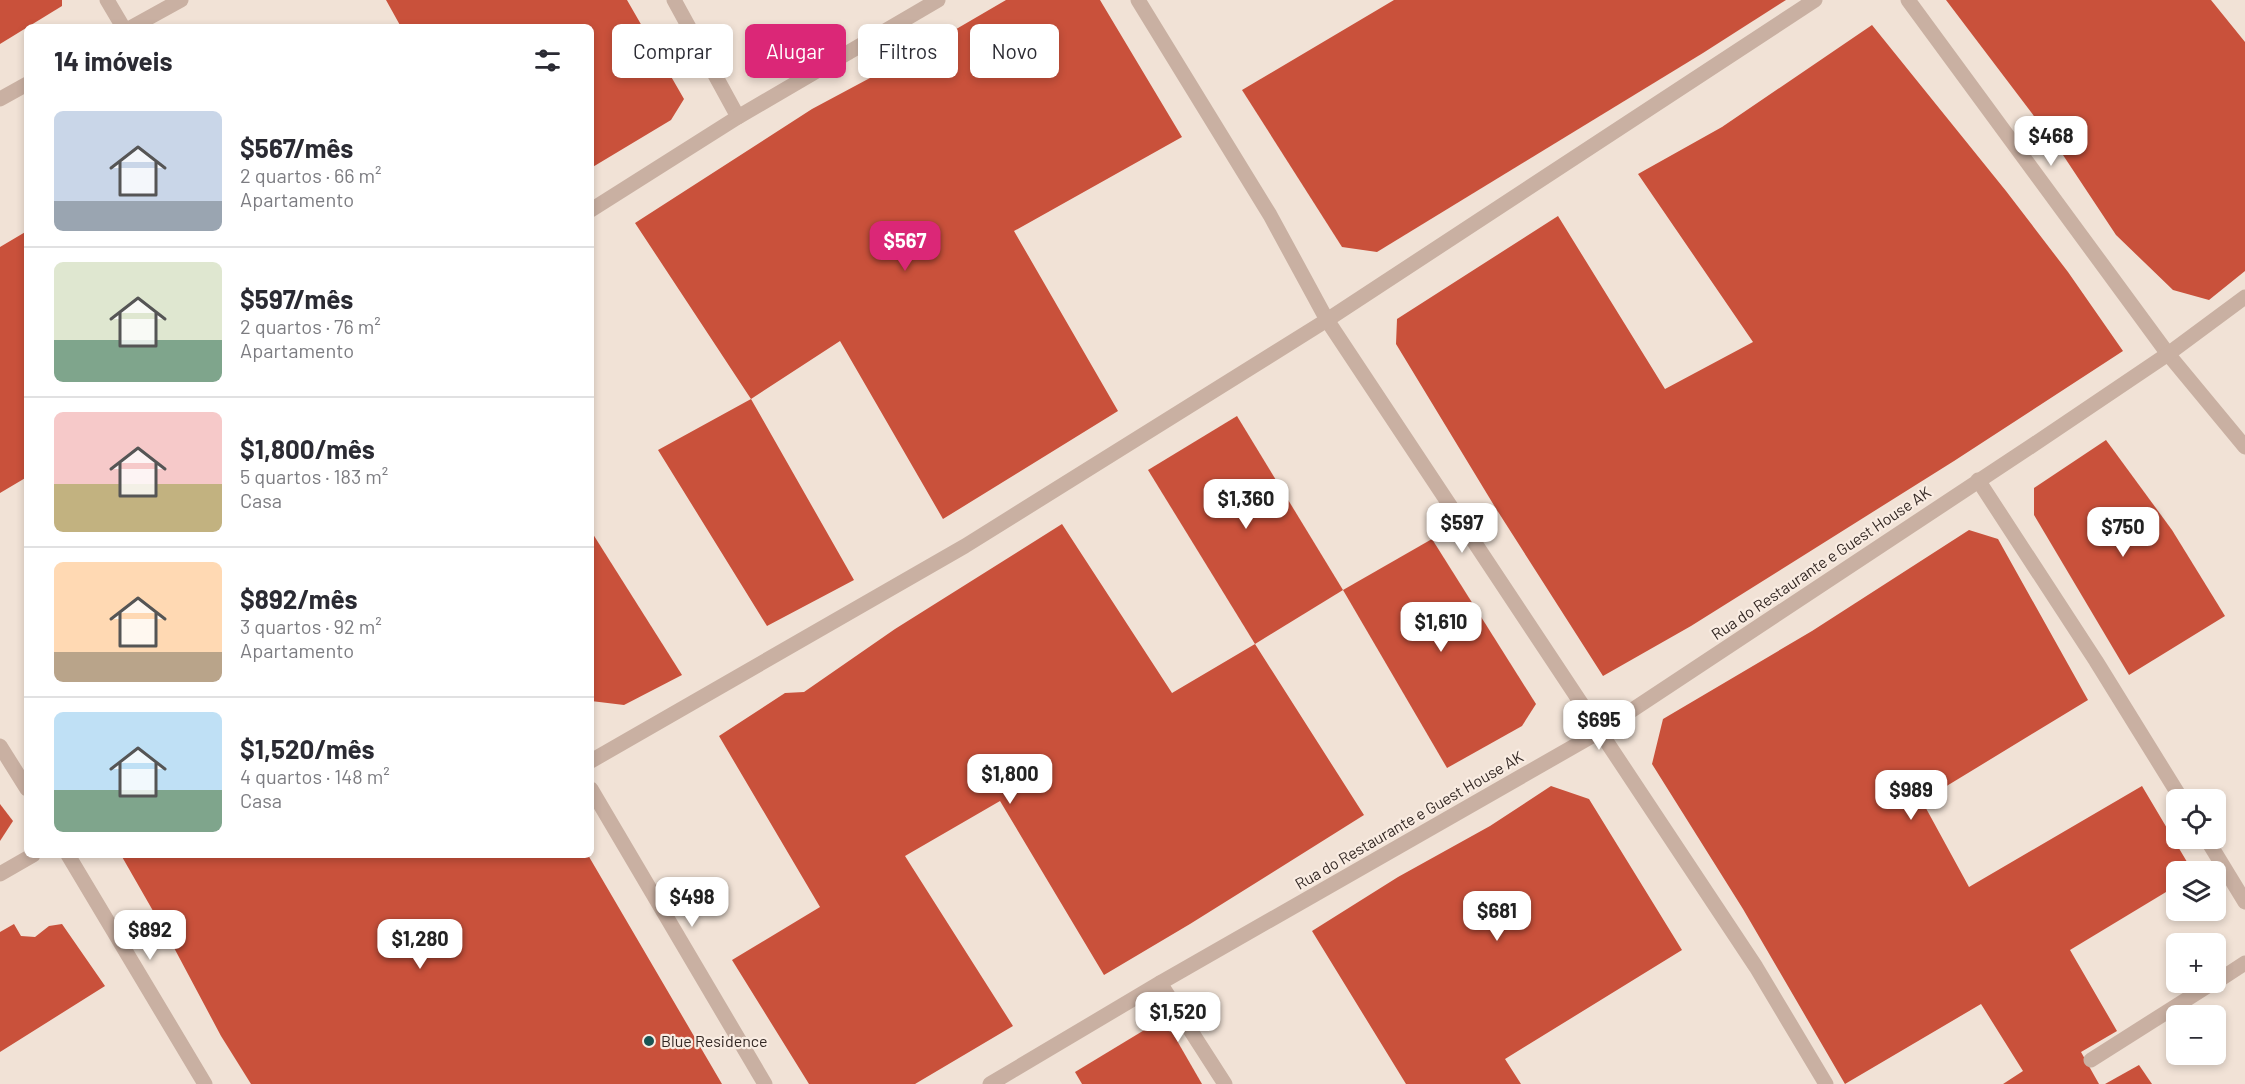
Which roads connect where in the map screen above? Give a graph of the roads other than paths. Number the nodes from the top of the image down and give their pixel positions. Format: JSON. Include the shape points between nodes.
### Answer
{"nodes":[{"id":1,"x":107,"y":0,"type":"edge"},
{"id":2,"x":181,"y":0,"type":"edge"},
{"id":3,"x":674,"y":0,"type":"edge"},
{"id":4,"x":938,"y":0,"type":"edge"},
{"id":5,"x":1138,"y":0,"type":"edge"},
{"id":6,"x":1815,"y":0,"type":"edge"},
{"id":7,"x":1908,"y":0,"type":"edge"},
{"id":8,"x":121,"y":24,"type":"edge"},
{"id":9,"x":137,"y":24,"type":"edge"},
{"id":10,"x":24,"y":86,"type":"edge"},
{"id":11,"x":0,"y":99,"type":"edge"},
{"id":12,"x":738,"y":117,"type":"junction"},
{"id":13,"x":594,"y":208,"type":"edge"},
{"id":14,"x":2245,"y":297,"type":"edge"},
{"id":15,"x":1327,"y":320,"type":"junction"},
{"id":16,"x":2168,"y":354,"type":"junction"},
{"id":17,"x":2245,"y":447,"type":"edge"},
{"id":18,"x":1978,"y":480,"type":"junction"},
{"id":19,"x":1599,"y":732,"type":"junction"},
{"id":20,"x":0,"y":746,"type":"edge"},
{"id":21,"x":594,"y":759,"type":"edge"},
{"id":22,"x":24,"y":784,"type":"edge"},
{"id":23,"x":2175,"y":789,"type":"edge"},
{"id":24,"x":594,"y":794,"type":"edge"},
{"id":25,"x":2213,"y":849,"type":"edge"},
{"id":26,"x":28,"y":858,"type":"edge"},
{"id":27,"x":70,"y":858,"type":"edge"},
{"id":28,"x":0,"y":874,"type":"edge"},
{"id":29,"x":2245,"y":902,"type":"edge"},
{"id":30,"x":2245,"y":963,"type":"edge"},
{"id":31,"x":2226,"y":975,"type":"edge"},
{"id":32,"x":1160,"y":983,"type":"junction"},
{"id":33,"x":2198,"y":993,"type":"edge"},
{"id":34,"x":2091,"y":1060,"type":"dead end"},
{"id":35,"x":205,"y":1084,"type":"edge"},
{"id":36,"x":765,"y":1084,"type":"edge"},
{"id":37,"x":990,"y":1084,"type":"edge"},
{"id":38,"x":1225,"y":1084,"type":"edge"},
{"id":39,"x":1826,"y":1084,"type":"edge"}],
"edges":[{"from":1,"to":8,"type":"street"},
{"from":2,"to":9,"type":"street"},
{"from":3,"to":12,"type":"street"},
{"from":4,"to":12,"type":"street"},
{"from":5,"to":15,"type":"street","via":[[1270,215]]},
{"from":6,"to":15,"type":"street"},
{"from":7,"to":16,"type":"street"},
{"from":10,"to":11,"type":"street"},
{"from":12,"to":13,"type":"street"},
{"from":14,"to":16,"type":"street","name":"Rua do Restaurante e Guest House AK"},
{"from":15,"to":19,"type":"street"},
{"from":15,"to":21,"type":"street","via":[[965,546]]},
{"from":16,"to":17,"type":"street"},
{"from":16,"to":18,"type":"street","name":"Rua do Restaurante e Guest House AK"},
{"from":18,"to":19,"type":"street","name":"Rua do Restaurante e Guest House AK"},
{"from":18,"to":23,"type":"street"},
{"from":19,"to":32,"type":"street","name":"Rua do Restaurante e Guest House AK"},
{"from":19,"to":39,"type":"street","via":[[1756,967]]},
{"from":20,"to":22,"type":"street"},
{"from":24,"to":36,"type":"street"},
{"from":25,"to":29,"type":"street"},
{"from":26,"to":28,"type":"street"},
{"from":27,"to":35,"type":"street"},
{"from":30,"to":31,"type":"street"},
{"from":32,"to":37,"type":"street","name":"Rua do Restaurante e Guest House AK"},
{"from":32,"to":38,"type":"street"},
{"from":33,"to":34,"type":"street"}]}
